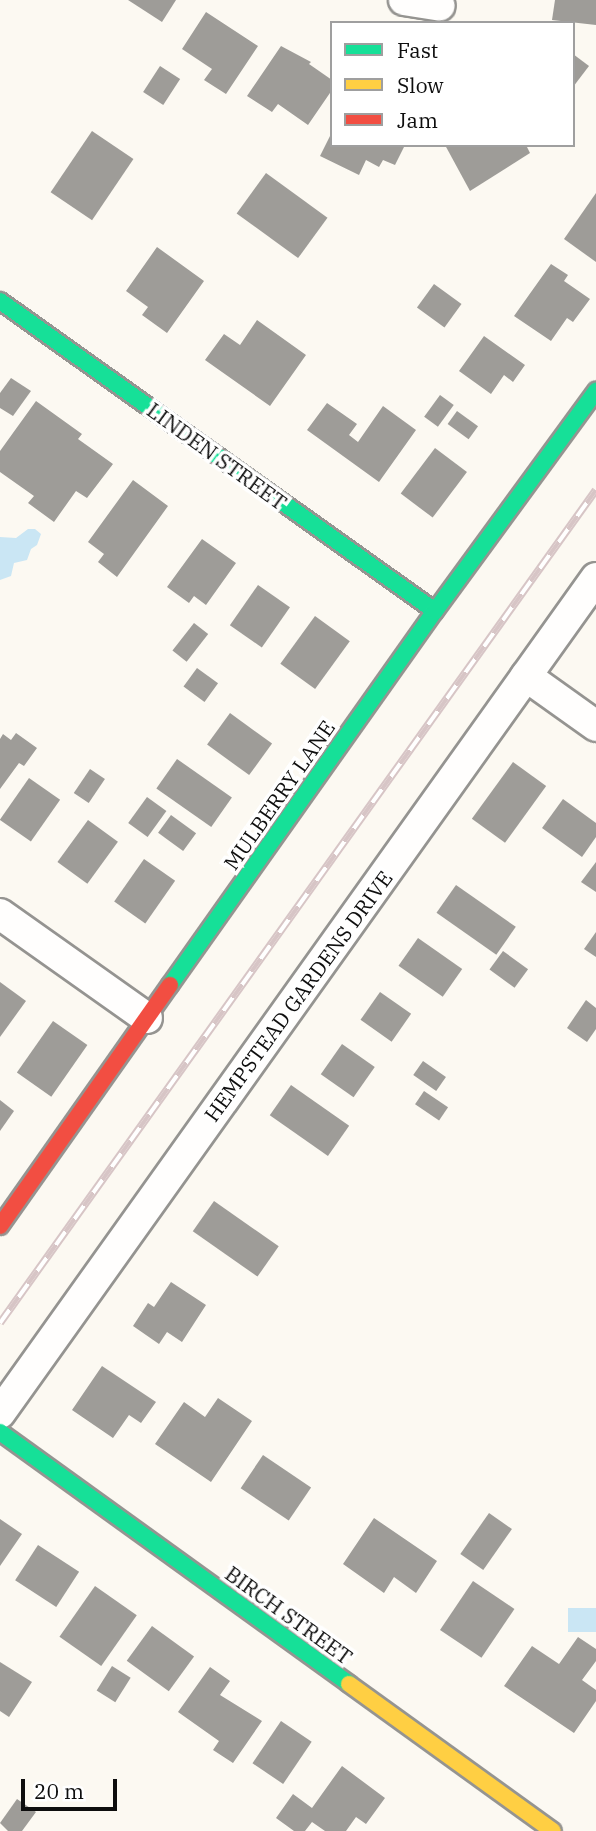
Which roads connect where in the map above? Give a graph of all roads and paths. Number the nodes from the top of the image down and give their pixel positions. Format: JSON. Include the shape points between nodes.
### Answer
{"nodes":[{"id":1,"x":404,"y":0,"type":"edge"},
{"id":2,"x":440,"y":6,"type":"dead end"},
{"id":3,"x":0,"y":301,"type":"edge"},
{"id":4,"x":596,"y":391,"type":"edge"},
{"id":5,"x":596,"y":578,"type":"edge"},
{"id":6,"x":435,"y":611,"type":"junction"},
{"id":7,"x":526,"y":676,"type":"junction"},
{"id":8,"x":596,"y":726,"type":"edge"},
{"id":9,"x":0,"y":914,"type":"edge"},
{"id":10,"x":147,"y":1018,"type":"junction"},
{"id":11,"x":0,"y":1226,"type":"edge"},
{"id":12,"x":0,"y":1413,"type":"edge"},
{"id":13,"x":0,"y":1432,"type":"edge"},
{"id":14,"x":553,"y":1831,"type":"edge"}],
"edges":[{"from":1,"to":2,"type":"street"},
{"from":3,"to":6,"type":"street","name":"LINDEN STREET"},
{"from":4,"to":6,"type":"street","name":"MULBERRY LANE"},
{"from":5,"to":7,"type":"street","name":"HEMPSTEAD GARDENS DRIVE"},
{"from":6,"to":10,"type":"street","name":"MULBERRY LANE"},
{"from":7,"to":8,"type":"street"},
{"from":7,"to":12,"type":"street","name":"HEMPSTEAD GARDENS DRIVE"},
{"from":9,"to":10,"type":"street"},
{"from":10,"to":11,"type":"street","name":"MULBERRY LANE"},
{"from":13,"to":14,"type":"street","name":"BIRCH STREET"}]}
